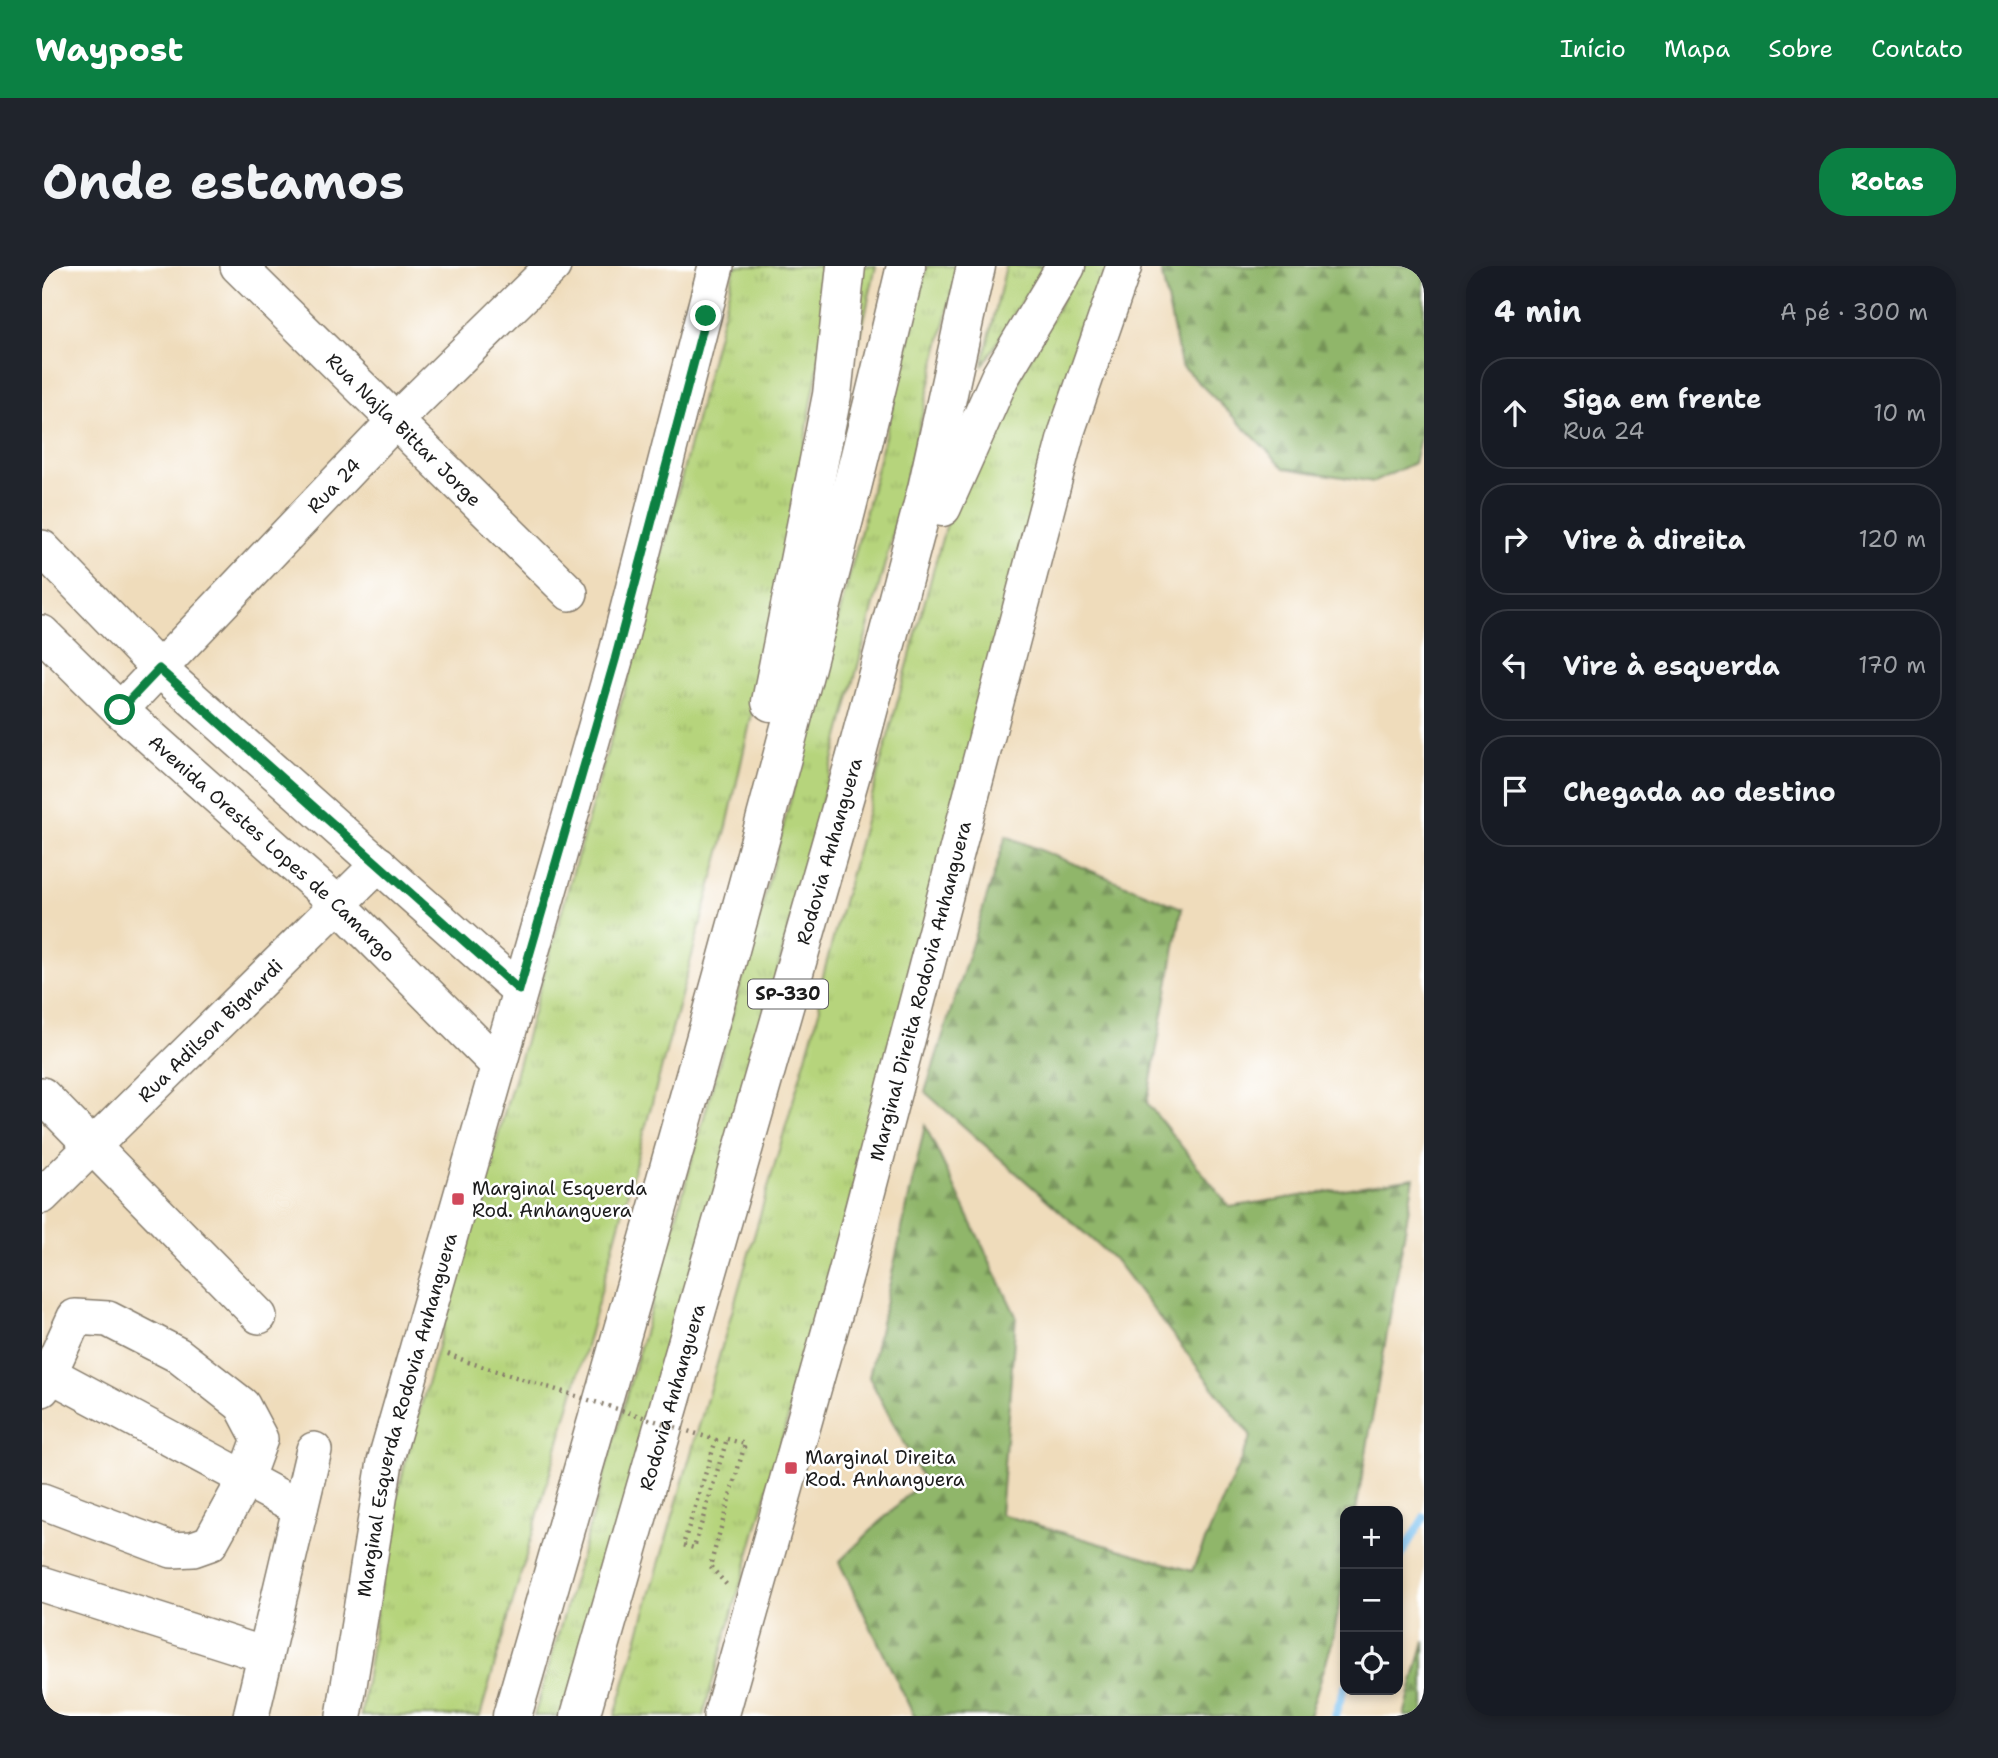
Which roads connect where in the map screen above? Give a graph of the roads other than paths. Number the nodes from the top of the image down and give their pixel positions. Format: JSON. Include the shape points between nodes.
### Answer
{"nodes":[{"id":1,"x":238,"y":266,"type":"edge"},
{"id":2,"x":553,"y":266,"type":"edge"},
{"id":3,"x":716,"y":266,"type":"edge"},
{"id":4,"x":846,"y":266,"type":"edge"},
{"id":5,"x":906,"y":266,"type":"edge"},
{"id":6,"x":976,"y":266,"type":"edge"},
{"id":7,"x":1066,"y":266,"type":"edge"},
{"id":8,"x":1124,"y":266,"type":"edge"},
{"id":9,"x":396,"y":421,"type":"junction"},
{"id":10,"x":42,"y":548,"type":"edge"},
{"id":11,"x":570,"y":593,"type":"dead end"},
{"id":12,"x":42,"y":633,"type":"edge"},
{"id":13,"x":159,"y":669,"type":"junction"},
{"id":14,"x":120,"y":710,"type":"junction"},
{"id":15,"x":855,"y":760,"type":"junction"},
{"id":16,"x":380,"y":864,"type":"junction"},
{"id":17,"x":338,"y":904,"type":"junction"},
{"id":18,"x":519,"y":990,"type":"junction"},
{"id":19,"x":703,"y":1044,"type":"junction"},
{"id":20,"x":498,"y":1065,"type":"junction"},
{"id":21,"x":42,"y":1095,"type":"edge"},
{"id":22,"x":94,"y":1146,"type":"junction"},
{"id":23,"x":42,"y":1196,"type":"edge"},
{"id":24,"x":259,"y":1316,"type":"dead end"},
{"id":25,"x":53,"y":1337,"type":"edge"},
{"id":26,"x":45,"y":1381,"type":"edge"},
{"id":27,"x":314,"y":1450,"type":"dead end"},
{"id":28,"x":245,"y":1480,"type":"junction"},
{"id":29,"x":42,"y":1501,"type":"edge"},
{"id":30,"x":300,"y":1508,"type":"junction"},
{"id":31,"x":42,"y":1584,"type":"edge"},
{"id":32,"x":265,"y":1655,"type":"junction"},
{"id":33,"x":251,"y":1716,"type":"edge"},
{"id":34,"x":344,"y":1716,"type":"edge"},
{"id":35,"x":512,"y":1716,"type":"edge"},
{"id":36,"x":580,"y":1716,"type":"edge"},
{"id":37,"x":721,"y":1716,"type":"edge"}],
"edges":[{"from":1,"to":9,"type":"street","name":"Rua Najla Bittar Jorge"},
{"from":2,"to":9,"type":"street","name":"Rua 24"},
{"from":3,"to":18,"type":"street","name":"Marginal Esquerda Rodovia Anhanguera","via":[[615,660]]},
{"from":4,"to":19,"type":"highway","via":[[832,395]]},
{"from":5,"to":19,"type":"highway","number":"SP-330","via":[[864,446]]},
{"from":6,"to":15,"type":"highway","name":"Rodovia Anhanguera","number":"SP-330","via":[[927,489]]},
{"from":7,"to":15,"type":"highway","via":[[1000,377],[950,482]]},
{"from":8,"to":37,"type":"street","name":"Marginal Direita Rodovia Anhanguera","via":[[1067,431],[846,1273]]},
{"from":9,"to":11,"type":"street","name":"Rua Najla Bittar Jorge"},
{"from":9,"to":13,"type":"street","name":"Rua 24"},
{"from":10,"to":13,"type":"street"},
{"from":12,"to":14,"type":"street","name":"Avenida Orestes Lopes de Camargo"},
{"from":13,"to":14,"type":"street","name":"Rua 24"},
{"from":13,"to":16,"type":"street"},
{"from":14,"to":17,"type":"street","name":"Avenida Orestes Lopes de Camargo"},
{"from":15,"to":36,"type":"highway","name":"Rodovia Anhanguera","number":"SP-330"},
{"from":16,"to":17,"type":"street","name":"Rua Adilson Bignardi"},
{"from":16,"to":18,"type":"street"},
{"from":17,"to":20,"type":"street","name":"Avenida Orestes Lopes de Camargo"},
{"from":17,"to":22,"type":"street","name":"Rua Adilson Bignardi"},
{"from":18,"to":20,"type":"street","name":"Marginal Esquerda Rodovia Anhanguera"},
{"from":19,"to":35,"type":"highway","number":"SP-330"},
{"from":20,"to":34,"type":"street","name":"Marginal Esquerda Rodovia Anhanguera","via":[[385,1462]]},
{"from":21,"to":22,"type":"street"},
{"from":22,"to":23,"type":"street","name":"Rua Adilson Bignardi"},
{"from":22,"to":24,"type":"street"},
{"from":25,"to":26,"type":"street"},
{"from":25,"to":28,"type":"street","via":[[75,1317],[108,1320],[178,1355],[242,1405],[248,1416],[260,1439]]},
{"from":26,"to":28,"type":"street"},
{"from":27,"to":30,"type":"street"},
{"from":28,"to":29,"type":"street","via":[[210,1543],[193,1549],[172,1550]]},
{"from":28,"to":30,"type":"street"},
{"from":30,"to":32,"type":"street"},
{"from":31,"to":32,"type":"street"},
{"from":32,"to":33,"type":"street"}]}
